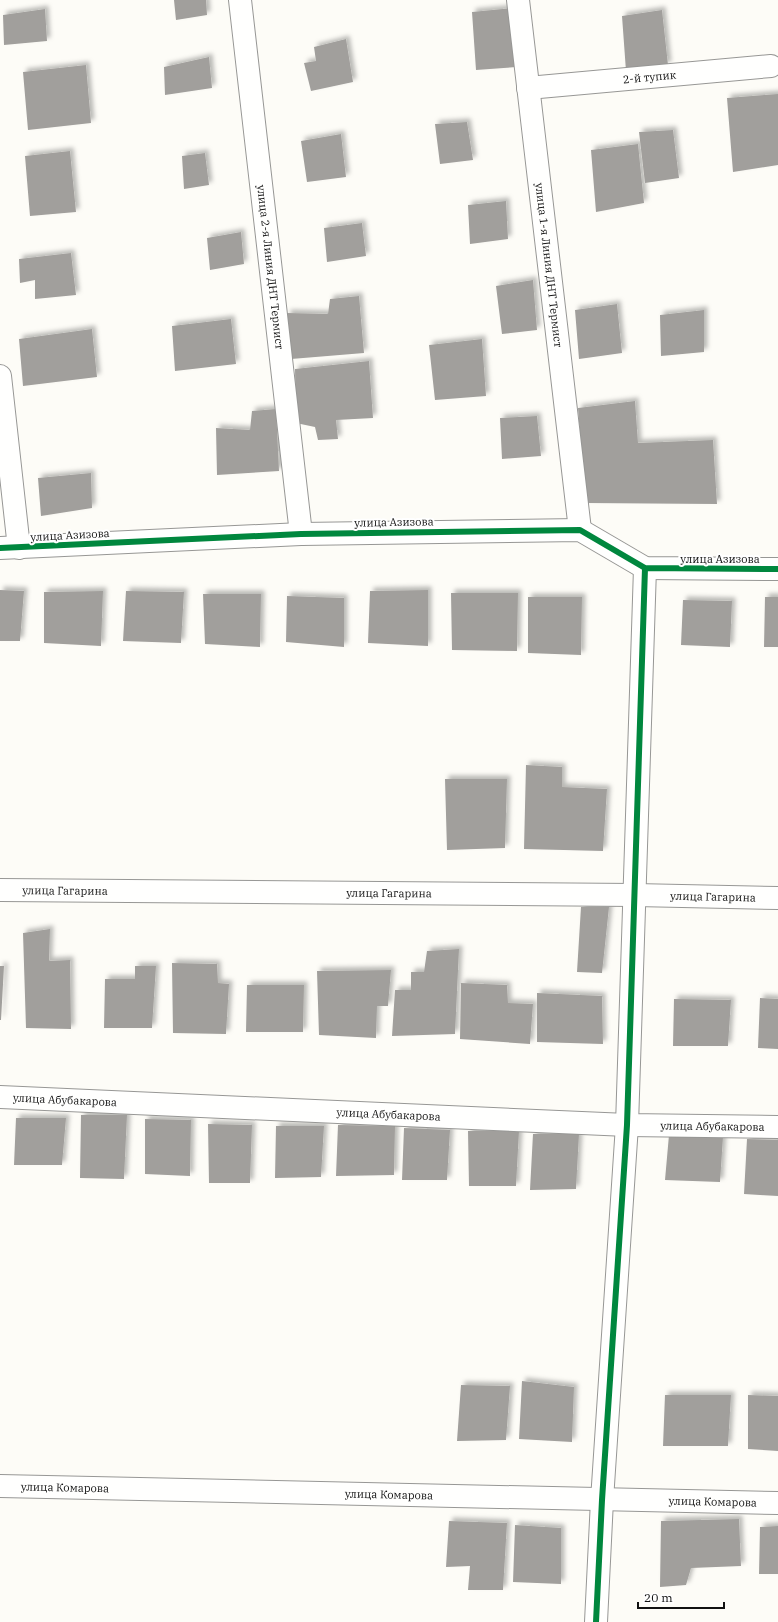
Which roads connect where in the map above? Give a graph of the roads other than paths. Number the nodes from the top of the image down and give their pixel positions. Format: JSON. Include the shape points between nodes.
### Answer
{"nodes":[{"id":1,"x":240,"y":0,"type":"edge"},
{"id":2,"x":518,"y":0,"type":"edge"},
{"id":3,"x":771,"y":66,"type":"dead end"},
{"id":4,"x":528,"y":88,"type":"junction"},
{"id":5,"x":0,"y":376,"type":"edge"},
{"id":6,"x":580,"y":530,"type":"junction"},
{"id":7,"x":300,"y":534,"type":"junction"},
{"id":8,"x":9,"y":548,"type":"edge"},
{"id":9,"x":645,"y":568,"type":"junction"},
{"id":10,"x":778,"y":569,"type":"edge"},
{"id":11,"x":0,"y":890,"type":"edge"},
{"id":12,"x":635,"y":895,"type":"junction"},
{"id":13,"x":778,"y":898,"type":"edge"},
{"id":14,"x":0,"y":1097,"type":"edge"},
{"id":15,"x":627,"y":1125,"type":"junction"},
{"id":16,"x":778,"y":1127,"type":"edge"},
{"id":17,"x":0,"y":1486,"type":"edge"},
{"id":18,"x":602,"y":1500,"type":"junction"},
{"id":19,"x":778,"y":1503,"type":"edge"},
{"id":20,"x":596,"y":1622,"type":"edge"}],
"edges":[{"from":1,"to":7,"type":"street","name":"улица 2-я Линия ДНТ Термист"},
{"from":2,"to":4,"type":"street","name":"улица 1-я Линия ДНТ Термист"},
{"from":3,"to":4,"type":"street","name":"2-й тупик"},
{"from":4,"to":6,"type":"street","name":"улица 1-я Линия ДНТ Термист"},
{"from":5,"to":8,"type":"street"},
{"from":6,"to":7,"type":"street","name":"улица Азизова"},
{"from":6,"to":9,"type":"street","name":"улица Азизова"},
{"from":7,"to":8,"type":"street","name":"улица Азизова"},
{"from":9,"to":10,"type":"street","name":"улица Азизова"},
{"from":9,"to":12,"type":"street"},
{"from":11,"to":12,"type":"street","name":"улица Гагарина"},
{"from":12,"to":13,"type":"street","name":"улица Гагарина"},
{"from":12,"to":15,"type":"street"},
{"from":14,"to":15,"type":"street","name":"улица Абубакарова"},
{"from":15,"to":16,"type":"street","name":"улица Абубакарова"},
{"from":15,"to":18,"type":"street"},
{"from":17,"to":18,"type":"street","name":"улица Комарова"},
{"from":18,"to":19,"type":"street","name":"улица Комарова"},
{"from":18,"to":20,"type":"street"}]}
